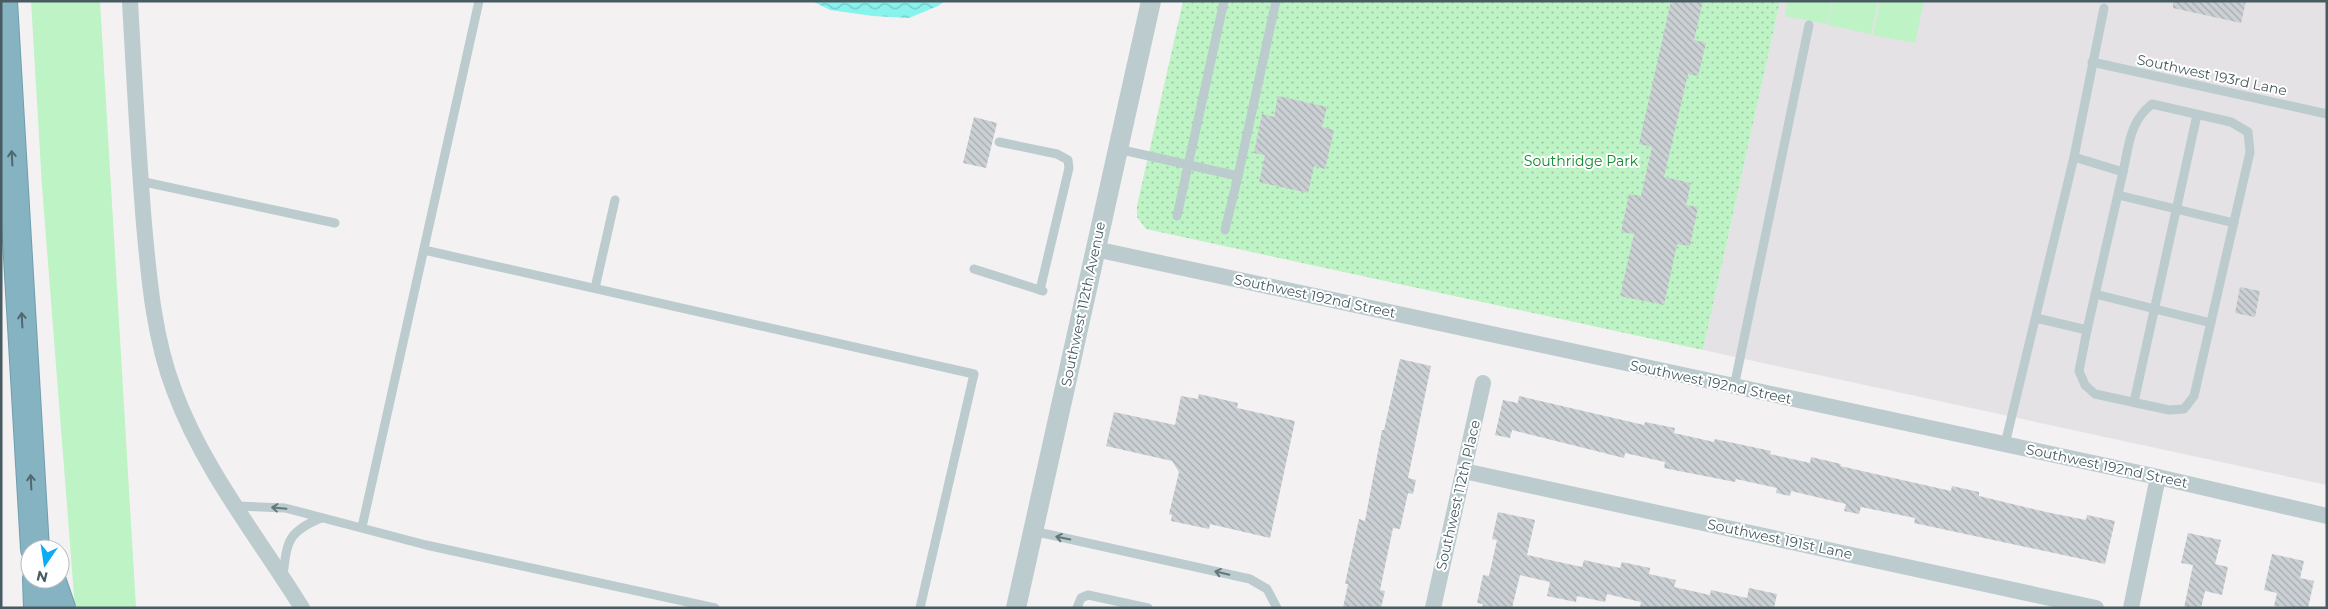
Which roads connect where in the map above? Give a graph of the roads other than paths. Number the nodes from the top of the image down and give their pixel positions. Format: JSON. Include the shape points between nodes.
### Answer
{"nodes":[{"id":1,"x":3,"y":1,"type":"edge"},
{"id":2,"x":130,"y":1,"type":"edge"},
{"id":3,"x":479,"y":1,"type":"edge"},
{"id":4,"x":1151,"y":1,"type":"edge"},
{"id":5,"x":1224,"y":1,"type":"edge"},
{"id":6,"x":1276,"y":1,"type":"edge"},
{"id":7,"x":2104,"y":8,"type":"dead end"},
{"id":8,"x":1809,"y":25,"type":"dead end"},
{"id":9,"x":2092,"y":62,"type":"junction"},
{"id":10,"x":2327,"y":114,"type":"edge"},
{"id":11,"x":2197,"y":115,"type":"junction"},
{"id":12,"x":999,"y":142,"type":"dead end"},
{"id":13,"x":1118,"y":148,"type":"junction"},
{"id":14,"x":2074,"y":157,"type":"junction"},
{"id":15,"x":1188,"y":165,"type":"junction"},
{"id":16,"x":2123,"y":172,"type":"junction"},
{"id":17,"x":1238,"y":176,"type":"junction"},
{"id":18,"x":140,"y":181,"type":"junction"},
{"id":19,"x":2118,"y":195,"type":"junction"},
{"id":20,"x":614,"y":200,"type":"dead end"},
{"id":21,"x":2176,"y":209,"type":"junction"},
{"id":22,"x":1177,"y":216,"type":"dead end"},
{"id":23,"x":335,"y":223,"type":"dead end"},
{"id":24,"x":2234,"y":223,"type":"junction"},
{"id":25,"x":1225,"y":230,"type":"dead end"},
{"id":26,"x":1095,"y":249,"type":"junction"},
{"id":27,"x":424,"y":250,"type":"junction"},
{"id":28,"x":974,"y":269,"type":"dead end"},
{"id":29,"x":595,"y":288,"type":"junction"},
{"id":30,"x":2096,"y":294,"type":"junction"},
{"id":31,"x":2154,"y":309,"type":"junction"},
{"id":32,"x":2036,"y":318,"type":"junction"},
{"id":33,"x":2211,"y":323,"type":"junction"},
{"id":34,"x":2088,"y":330,"type":"junction"},
{"id":35,"x":1482,"y":383,"type":"dead end"},
{"id":36,"x":1734,"y":387,"type":"junction"},
{"id":37,"x":2134,"y":402,"type":"junction"},
{"id":38,"x":2005,"y":444,"type":"junction"},
{"id":39,"x":1464,"y":470,"type":"junction"},
{"id":40,"x":2158,"y":477,"type":"junction"},
{"id":41,"x":237,"y":506,"type":"junction"},
{"id":42,"x":2327,"y":516,"type":"edge"},
{"id":43,"x":321,"y":518,"type":"junction"},
{"id":44,"x":362,"y":527,"type":"junction"},
{"id":45,"x":1033,"y":531,"type":"junction"},
{"id":46,"x":37,"y":539,"type":"edge"},
{"id":47,"x":282,"y":576,"type":"junction"},
{"id":48,"x":37,"y":589,"type":"edge"},
{"id":49,"x":54,"y":589,"type":"edge"},
{"id":50,"x":38,"y":608,"type":"edge"},
{"id":51,"x":61,"y":608,"type":"edge"},
{"id":52,"x":302,"y":608,"type":"edge"},
{"id":53,"x":715,"y":608,"type":"edge"},
{"id":54,"x":920,"y":608,"type":"edge"},
{"id":55,"x":1016,"y":608,"type":"edge"},
{"id":56,"x":1077,"y":608,"type":"edge"},
{"id":57,"x":1148,"y":608,"type":"edge"},
{"id":58,"x":1277,"y":608,"type":"edge"},
{"id":59,"x":1432,"y":608,"type":"edge"},
{"id":60,"x":2096,"y":608,"type":"edge"},
{"id":61,"x":2131,"y":608,"type":"edge"}],
"edges":[{"from":46,"to":1,"type":"highway","one_way":true},
{"from":2,"to":18,"type":"street"},
{"from":3,"to":27,"type":"lane"},
{"from":4,"to":13,"type":"street","name":"Southwest 112th Avenue"},
{"from":5,"to":15,"type":"lane"},
{"from":6,"to":17,"type":"lane"},
{"from":7,"to":9,"type":"lane"},
{"from":8,"to":36,"type":"lane"},
{"from":9,"to":10,"type":"lane","name":"Southwest 193rd Lane"},
{"from":9,"to":14,"type":"lane"},
{"from":11,"to":16,"type":"lane","via":[[2152,104],[2135,122]]},
{"from":11,"to":21,"type":"lane"},
{"from":11,"to":24,"type":"lane","via":[[2230,122],[2248,132],[2250,152]]},
{"from":12,"to":28,"type":"lane","via":[[1057,154],[1068,160],[1060,214],[1041,290]]},
{"from":13,"to":15,"type":"lane"},
{"from":13,"to":26,"type":"street","name":"Southwest 112th Avenue"},
{"from":14,"to":16,"type":"lane"},
{"from":14,"to":32,"type":"lane"},
{"from":15,"to":17,"type":"lane"},
{"from":15,"to":22,"type":"lane"},
{"from":16,"to":19,"type":"lane"},
{"from":17,"to":25,"type":"lane"},
{"from":18,"to":23,"type":"lane"},
{"from":18,"to":41,"type":"street","via":[[149,277],[173,388],[196,441]]},
{"from":19,"to":21,"type":"lane"},
{"from":19,"to":30,"type":"lane"},
{"from":20,"to":29,"type":"lane"},
{"from":21,"to":24,"type":"lane"},
{"from":21,"to":31,"type":"lane"},
{"from":24,"to":33,"type":"lane"},
{"from":26,"to":36,"type":"street","name":"Southwest 192nd Street"},
{"from":26,"to":45,"type":"street","name":"Southwest 112th Avenue"},
{"from":27,"to":29,"type":"lane"},
{"from":27,"to":44,"type":"lane"},
{"from":29,"to":54,"type":"lane","via":[[974,374]]},
{"from":30,"to":31,"type":"lane"},
{"from":30,"to":34,"type":"lane"},
{"from":31,"to":33,"type":"lane"},
{"from":31,"to":37,"type":"lane"},
{"from":32,"to":34,"type":"lane"},
{"from":32,"to":38,"type":"lane"},
{"from":33,"to":37,"type":"lane","via":[[2194,396],[2184,409],[2169,410]]},
{"from":34,"to":37,"type":"lane","via":[[2079,370],[2085,385],[2095,394]]},
{"from":35,"to":39,"type":"street","name":"Southwest 112th Place"},
{"from":36,"to":38,"type":"street","name":"Southwest 192nd Street"},
{"from":38,"to":40,"type":"street","name":"Southwest 192nd Street"},
{"from":39,"to":59,"type":"street","name":"Southwest 112th Place"},
{"from":39,"to":60,"type":"street","name":"Southwest 191st Lane"},
{"from":40,"to":42,"type":"street","name":"Southwest 192nd Street"},
{"from":40,"to":61,"type":"street"},
{"from":43,"to":41,"type":"lane","one_way":true,"via":[[285,508]]},
{"from":41,"to":47,"type":"street"},
{"from":43,"to":44,"type":"lane"},
{"from":43,"to":47,"type":"lane","via":[[299,528],[290,538]]},
{"from":44,"to":53,"type":"lane","via":[[426,545]]},
{"from":45,"to":55,"type":"street","name":"Southwest 112th Avenue"},
{"from":58,"to":45,"type":"lane","one_way":true,"via":[[1267,589],[1250,579]]},
{"from":47,"to":52,"type":"street"},
{"from":48,"to":50,"type":"highway"},
{"from":49,"to":51,"type":"highway"},
{"from":56,"to":57,"type":"lane","via":[[1081,598],[1088,595]]}]}
